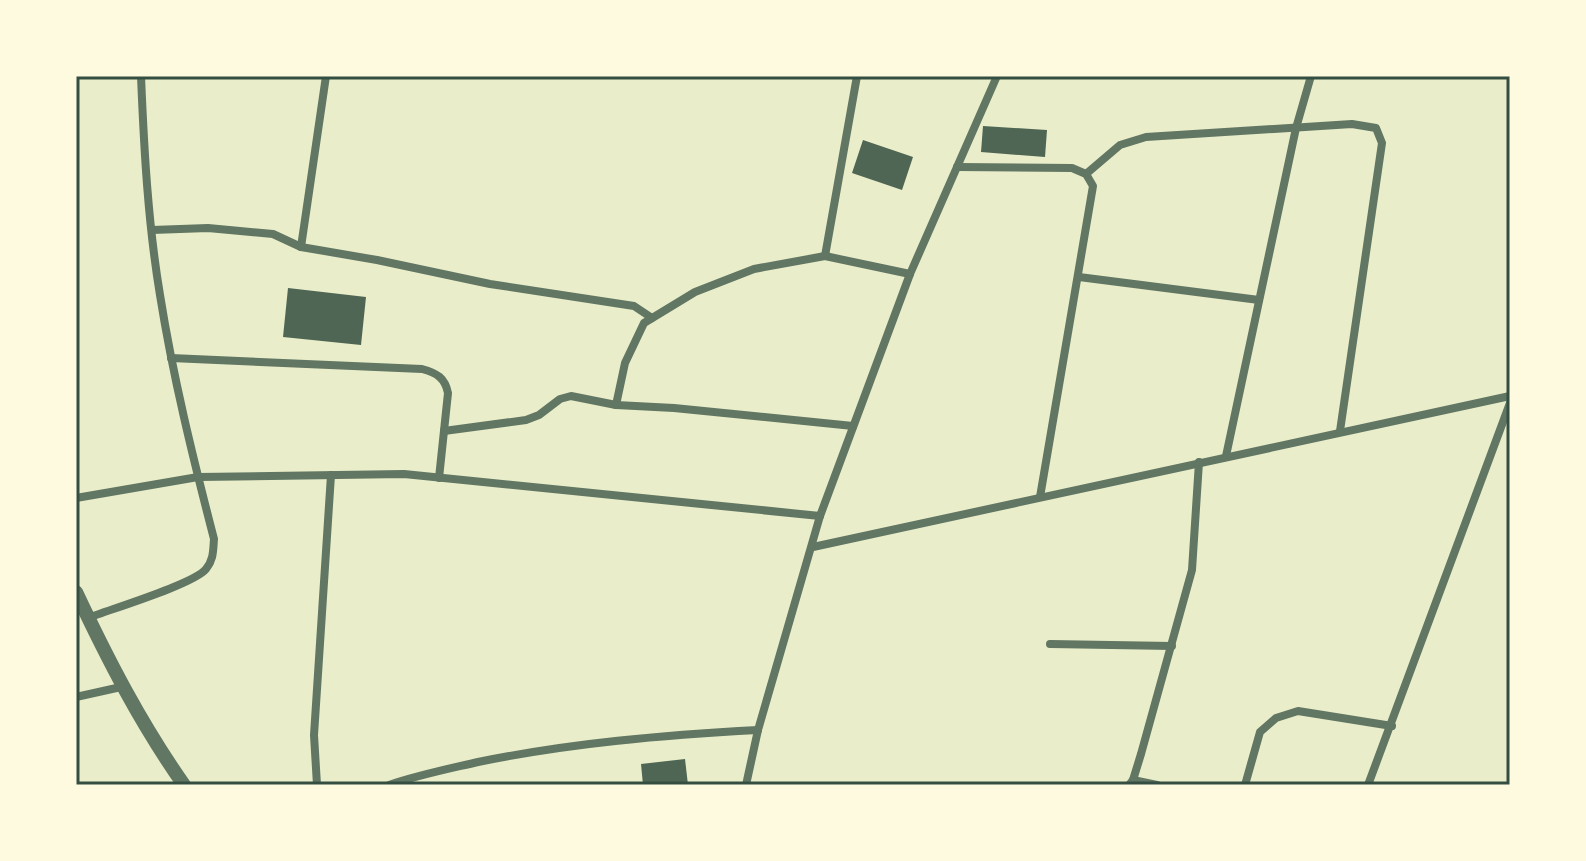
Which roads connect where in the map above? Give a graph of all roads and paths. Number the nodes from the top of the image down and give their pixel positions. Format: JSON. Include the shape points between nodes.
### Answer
{"nodes":[{"id":1,"x":141,"y":76,"type":"edge"},
{"id":2,"x":326,"y":76,"type":"edge"},
{"id":3,"x":857,"y":76,"type":"edge"},
{"id":4,"x":997,"y":76,"type":"edge"},
{"id":5,"x":1311,"y":76,"type":"edge"},
{"id":6,"x":1296,"y":128,"type":"junction"},
{"id":7,"x":957,"y":167,"type":"junction"},
{"id":8,"x":1086,"y":174,"type":"junction"},
{"id":9,"x":152,"y":230,"type":"junction"},
{"id":10,"x":301,"y":247,"type":"junction"},
{"id":11,"x":825,"y":256,"type":"junction"},
{"id":12,"x":910,"y":274,"type":"junction"},
{"id":13,"x":1079,"y":277,"type":"junction"},
{"id":14,"x":1259,"y":300,"type":"junction"},
{"id":15,"x":652,"y":318,"type":"junction"},
{"id":16,"x":171,"y":358,"type":"junction"},
{"id":17,"x":1510,"y":396,"type":"edge"},
{"id":18,"x":1510,"y":403,"type":"edge"},
{"id":19,"x":616,"y":405,"type":"junction"},
{"id":20,"x":853,"y":426,"type":"junction"},
{"id":21,"x":444,"y":431,"type":"junction"},
{"id":22,"x":1340,"y":431,"type":"junction"},
{"id":23,"x":1226,"y":456,"type":"junction"},
{"id":24,"x":1199,"y":462,"type":"junction"},
{"id":25,"x":331,"y":475,"type":"junction"},
{"id":26,"x":198,"y":477,"type":"junction"},
{"id":27,"x":439,"y":478,"type":"junction"},
{"id":28,"x":1040,"y":497,"type":"junction"},
{"id":29,"x":76,"y":498,"type":"edge"},
{"id":30,"x":820,"y":516,"type":"junction"},
{"id":31,"x":813,"y":547,"type":"junction"},
{"id":32,"x":76,"y":592,"type":"edge"},
{"id":33,"x":88,"y":618,"type":"junction"},
{"id":34,"x":1050,"y":644,"type":"dead end"},
{"id":35,"x":1172,"y":646,"type":"junction"},
{"id":36,"x":121,"y":687,"type":"junction"},
{"id":37,"x":76,"y":697,"type":"edge"},
{"id":38,"x":1392,"y":726,"type":"junction"},
{"id":39,"x":758,"y":730,"type":"junction"},
{"id":40,"x":1131,"y":782,"type":"edge"},
{"id":41,"x":184,"y":785,"type":"edge"},
{"id":42,"x":317,"y":785,"type":"edge"},
{"id":43,"x":390,"y":785,"type":"edge"},
{"id":44,"x":746,"y":785,"type":"edge"},
{"id":45,"x":1157,"y":785,"type":"edge"},
{"id":46,"x":1245,"y":785,"type":"edge"},
{"id":47,"x":1368,"y":785,"type":"edge"}],
"edges":[{"from":1,"to":9,"type":"street"},
{"from":2,"to":10,"type":"street"},
{"from":3,"to":11,"type":"street"},
{"from":4,"to":7,"type":"street"},
{"from":5,"to":6,"type":"street"},
{"from":6,"to":8,"type":"street","via":[[1146,137],[1120,145]]},
{"from":6,"to":14,"type":"street"},
{"from":6,"to":22,"type":"street","via":[[1376,128],[1382,143]]},
{"from":7,"to":8,"type":"street","via":[[1072,168]]},
{"from":7,"to":12,"type":"street"},
{"from":8,"to":13,"type":"street","via":[[1093,186]]},
{"from":9,"to":10,"type":"street","via":[[273,234]]},
{"from":9,"to":16,"type":"street"},
{"from":10,"to":15,"type":"street","via":[[634,306]]},
{"from":11,"to":12,"type":"street"},
{"from":11,"to":15,"type":"street","via":[[754,269],[695,292]]},
{"from":12,"to":20,"type":"street"},
{"from":13,"to":14,"type":"street"},
{"from":13,"to":28,"type":"street"},
{"from":14,"to":23,"type":"street"},
{"from":15,"to":19,"type":"street","via":[[644,323],[625,363]]},
{"from":16,"to":21,"type":"street","via":[[436,372],[448,393]]},
{"from":16,"to":26,"type":"street"},
{"from":17,"to":22,"type":"street"},
{"from":18,"to":38,"type":"street"},
{"from":19,"to":20,"type":"street"},
{"from":19,"to":21,"type":"street","via":[[571,396],[526,420]]},
{"from":20,"to":30,"type":"street"},
{"from":21,"to":27,"type":"street"},
{"from":22,"to":23,"type":"street"},
{"from":23,"to":24,"type":"street"},
{"from":24,"to":28,"type":"street"},
{"from":24,"to":35,"type":"street","via":[[1192,570]]},
{"from":25,"to":26,"type":"street"},
{"from":25,"to":27,"type":"street"},
{"from":25,"to":42,"type":"street","via":[[314,735]]},
{"from":26,"to":29,"type":"street"},
{"from":26,"to":33,"type":"street","via":[[214,539],[213,557],[204,572]]},
{"from":27,"to":30,"type":"street"},
{"from":28,"to":31,"type":"street"},
{"from":30,"to":31,"type":"street"},
{"from":31,"to":39,"type":"street"},
{"from":32,"to":33,"type":"street"},
{"from":33,"to":36,"type":"street"},
{"from":34,"to":35,"type":"street"},
{"from":35,"to":40,"type":"street"},
{"from":36,"to":37,"type":"street"},
{"from":36,"to":41,"type":"street"},
{"from":38,"to":46,"type":"street","via":[[1298,711],[1276,718],[1260,732]]},
{"from":38,"to":47,"type":"street"},
{"from":39,"to":43,"type":"street","via":[[652,736],[523,753]]},
{"from":39,"to":44,"type":"street"},
{"from":40,"to":45,"type":"street"}]}
